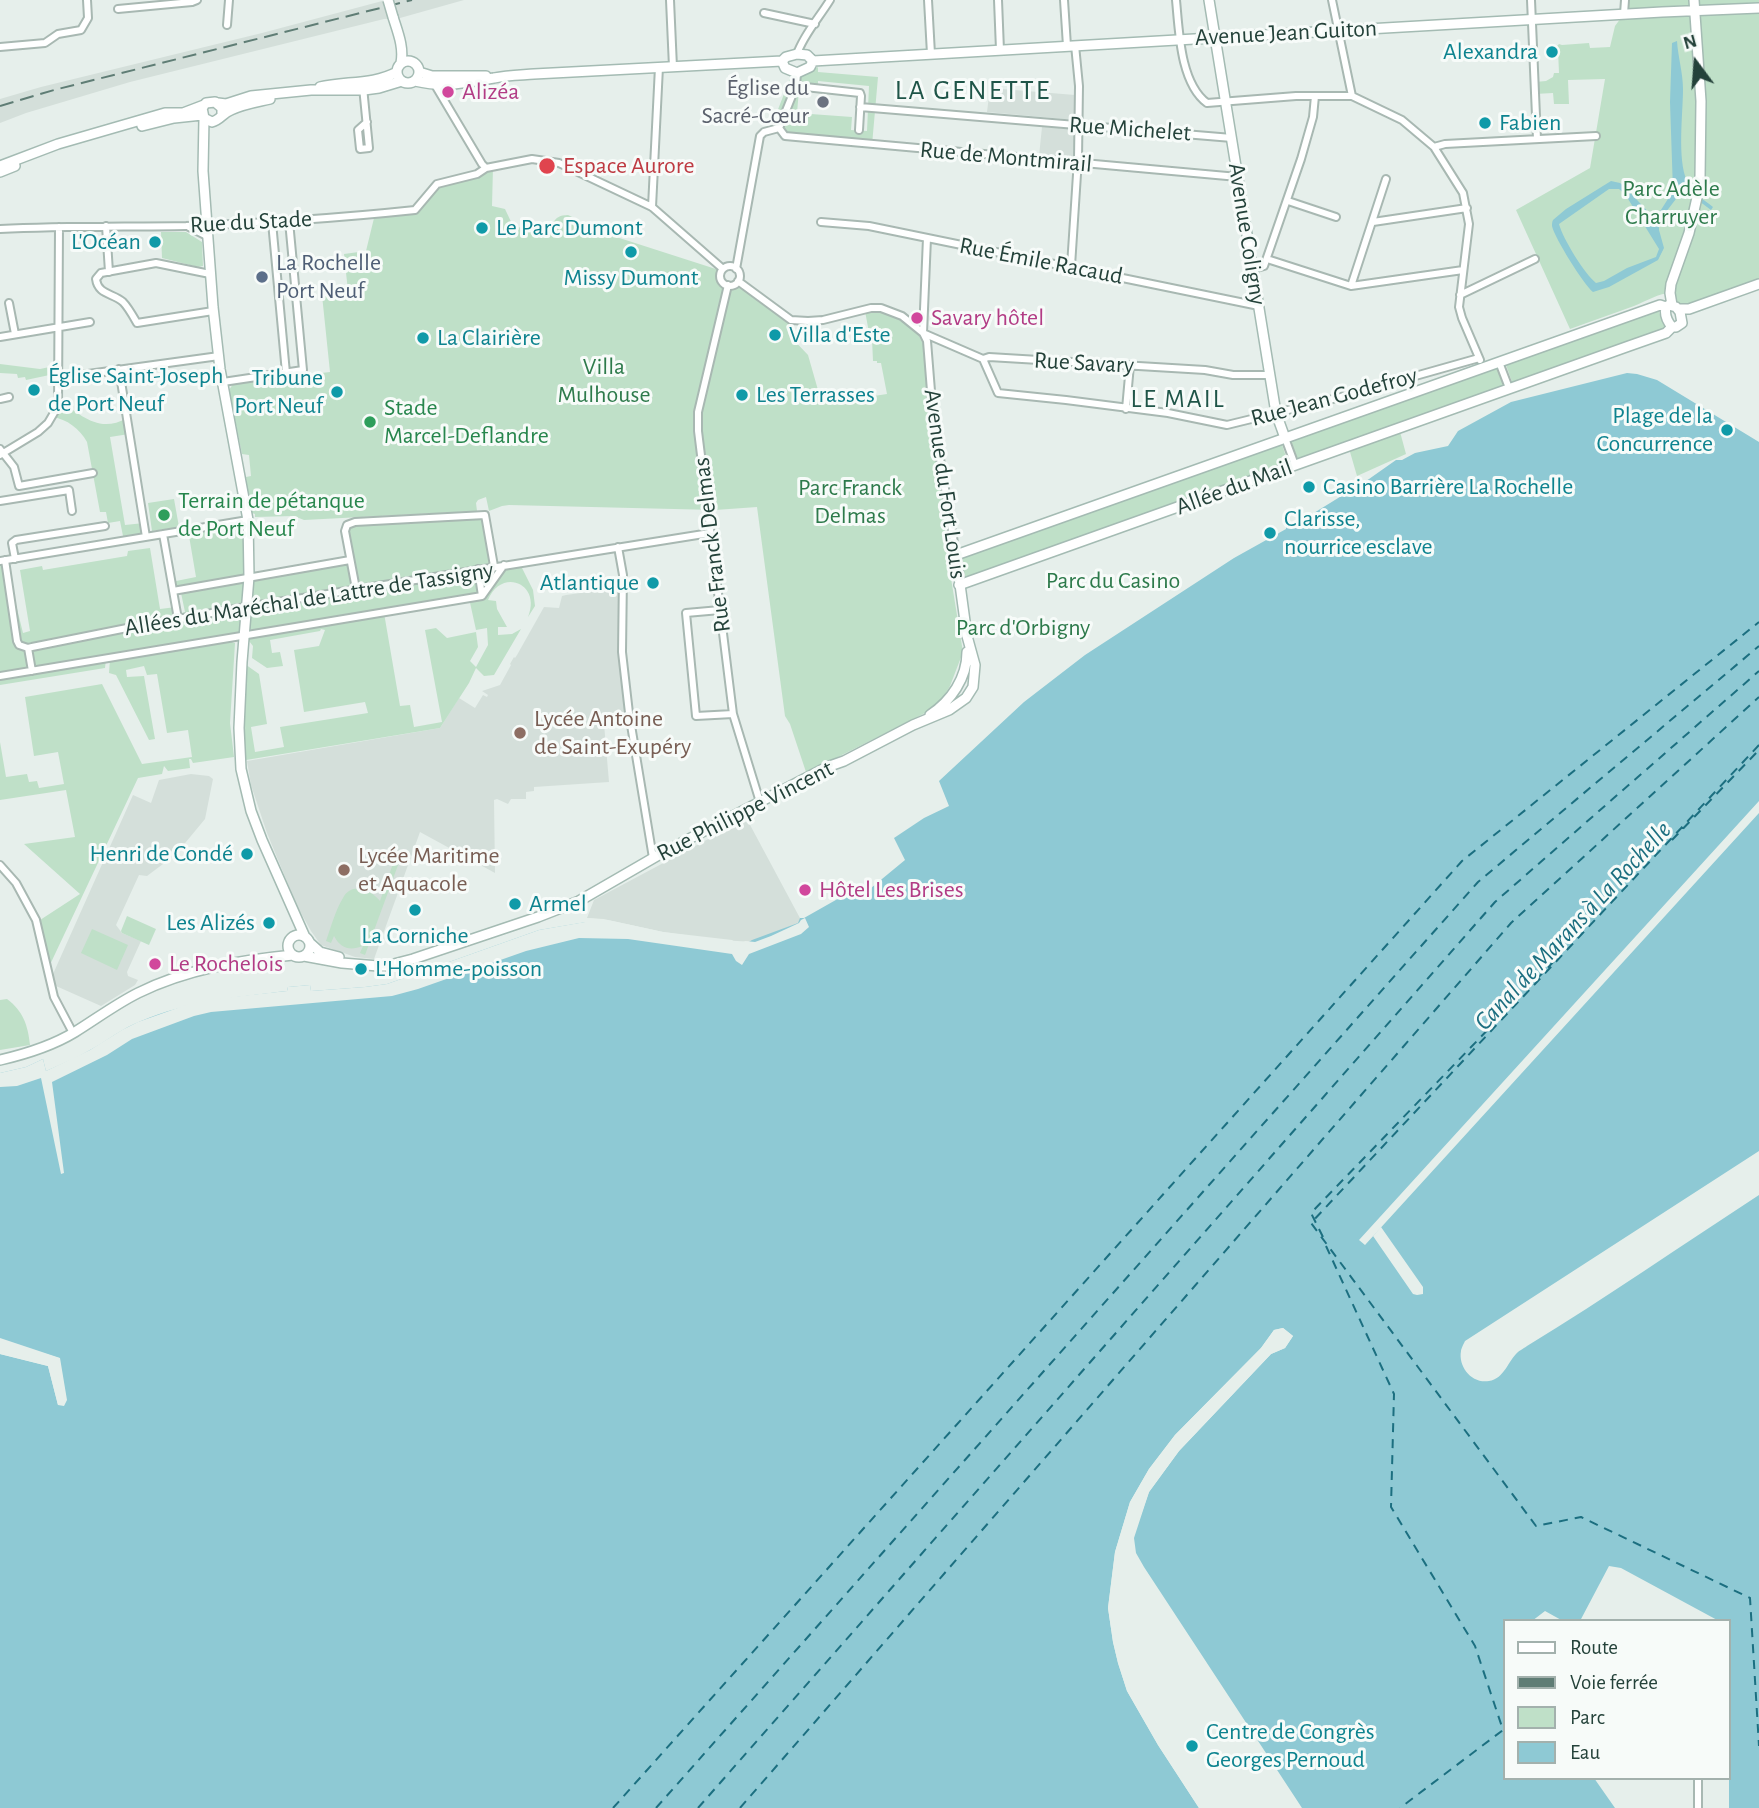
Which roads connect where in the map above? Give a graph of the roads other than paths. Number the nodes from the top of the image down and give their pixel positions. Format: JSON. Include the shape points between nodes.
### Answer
{"nodes":[{"id":1,"x":87,"y":0,"type":"edge"},
{"id":2,"x":197,"y":0,"type":"edge"},
{"id":3,"x":229,"y":0,"type":"edge"},
{"id":4,"x":388,"y":0,"type":"edge"},
{"id":5,"x":670,"y":0,"type":"edge"},
{"id":6,"x":830,"y":0,"type":"edge"},
{"id":7,"x":928,"y":0,"type":"edge"},
{"id":8,"x":998,"y":0,"type":"edge"},
{"id":9,"x":1064,"y":0,"type":"edge"},
{"id":10,"x":1175,"y":0,"type":"edge"},
{"id":11,"x":1209,"y":0,"type":"edge"},
{"id":12,"x":1332,"y":0,"type":"edge"},
{"id":13,"x":1531,"y":0,"type":"edge"},
{"id":14,"x":1625,"y":0,"type":"edge"},
{"id":15,"x":1693,"y":0,"type":"edge"},
{"id":16,"x":1759,"y":8,"type":"edge"},
{"id":17,"x":118,"y":9,"type":"dead end"},
{"id":18,"x":1695,"y":11,"type":"junction"},
{"id":19,"x":764,"y":13,"type":"dead end"},
{"id":20,"x":1624,"y":14,"type":"junction"},
{"id":21,"x":1532,"y":19,"type":"junction"},
{"id":22,"x":815,"y":24,"type":"junction"},
{"id":23,"x":227,"y":25,"type":"dead end"},
{"id":24,"x":1338,"y":30,"type":"junction"},
{"id":25,"x":1215,"y":37,"type":"junction"},
{"id":26,"x":400,"y":38,"type":"junction"},
{"id":27,"x":1180,"y":39,"type":"junction"},
{"id":28,"x":1071,"y":46,"type":"junction"},
{"id":29,"x":0,"y":47,"type":"edge"},
{"id":30,"x":1000,"y":50,"type":"junction"},
{"id":31,"x":797,"y":54,"type":"junction"},
{"id":32,"x":931,"y":54,"type":"junction"},
{"id":33,"x":782,"y":61,"type":"junction"},
{"id":34,"x":813,"y":61,"type":"junction"},
{"id":35,"x":673,"y":66,"type":"junction"},
{"id":36,"x":659,"y":67,"type":"junction"},
{"id":37,"x":400,"y":72,"type":"junction"},
{"id":38,"x":416,"y":72,"type":"junction"},
{"id":39,"x":797,"y":73,"type":"junction"},
{"id":40,"x":495,"y":78,"type":"junction"},
{"id":41,"x":435,"y":85,"type":"junction"},
{"id":42,"x":363,"y":86,"type":"junction"},
{"id":43,"x":796,"y":86,"type":"junction"},
{"id":44,"x":284,"y":94,"type":"junction"},
{"id":45,"x":1315,"y":96,"type":"junction"},
{"id":46,"x":1352,"y":96,"type":"junction"},
{"id":47,"x":1226,"y":102,"type":"junction"},
{"id":48,"x":218,"y":103,"type":"junction"},
{"id":49,"x":860,"y":107,"type":"junction"},
{"id":50,"x":206,"y":115,"type":"junction"},
{"id":51,"x":222,"y":115,"type":"junction"},
{"id":52,"x":367,"y":122,"type":"dead end"},
{"id":53,"x":1079,"y":125,"type":"junction"},
{"id":54,"x":779,"y":128,"type":"junction"},
{"id":55,"x":859,"y":130,"type":"dead end"},
{"id":56,"x":1596,"y":136,"type":"dead end"},
{"id":57,"x":1231,"y":138,"type":"junction"},
{"id":58,"x":1538,"y":139,"type":"junction"},
{"id":59,"x":1434,"y":147,"type":"junction"},
{"id":60,"x":1078,"y":164,"type":"junction"},
{"id":61,"x":0,"y":166,"type":"edge"},
{"id":62,"x":486,"y":168,"type":"junction"},
{"id":63,"x":0,"y":172,"type":"edge"},
{"id":64,"x":1238,"y":177,"type":"junction"},
{"id":65,"x":1386,"y":180,"type":"dead end"},
{"id":66,"x":1288,"y":201,"type":"junction"},
{"id":67,"x":652,"y":207,"type":"junction"},
{"id":68,"x":1467,"y":208,"type":"junction"},
{"id":69,"x":1336,"y":217,"type":"dead end"},
{"id":70,"x":289,"y":221,"type":"junction"},
{"id":71,"x":272,"y":222,"type":"junction"},
{"id":72,"x":821,"y":222,"type":"dead end"},
{"id":73,"x":1373,"y":222,"type":"junction"},
{"id":74,"x":206,"y":225,"type":"junction"},
{"id":75,"x":59,"y":226,"type":"junction"},
{"id":76,"x":106,"y":226,"type":"junction"},
{"id":77,"x":187,"y":226,"type":"junction"},
{"id":78,"x":0,"y":229,"type":"edge"},
{"id":79,"x":207,"y":236,"type":"junction"},
{"id":80,"x":927,"y":238,"type":"junction"},
{"id":81,"x":1267,"y":259,"type":"junction"},
{"id":82,"x":1535,"y":259,"type":"dead end"},
{"id":83,"x":1071,"y":266,"type":"junction"},
{"id":84,"x":736,"y":268,"type":"junction"},
{"id":85,"x":723,"y":269,"type":"junction"},
{"id":86,"x":1253,"y":269,"type":"junction"},
{"id":87,"x":1463,"y":270,"type":"junction"},
{"id":88,"x":109,"y":272,"type":"junction"},
{"id":89,"x":210,"y":274,"type":"junction"},
{"id":90,"x":738,"y":281,"type":"junction"},
{"id":91,"x":1759,"y":284,"type":"edge"},
{"id":92,"x":728,"y":285,"type":"junction"},
{"id":93,"x":1351,"y":286,"type":"junction"},
{"id":94,"x":1460,"y":295,"type":"junction"},
{"id":95,"x":9,"y":303,"type":"dead end"},
{"id":96,"x":1259,"y":306,"type":"junction"},
{"id":97,"x":1672,"y":307,"type":"junction"},
{"id":98,"x":213,"y":311,"type":"junction"},
{"id":99,"x":90,"y":322,"type":"dead end"},
{"id":100,"x":59,"y":327,"type":"junction"},
{"id":101,"x":1672,"y":327,"type":"junction"},
{"id":102,"x":923,"y":333,"type":"junction"},
{"id":103,"x":15,"y":334,"type":"junction"},
{"id":104,"x":0,"y":337,"type":"edge"},
{"id":105,"x":219,"y":356,"type":"junction"},
{"id":106,"x":1479,"y":358,"type":"junction"},
{"id":107,"x":983,"y":359,"type":"junction"},
{"id":108,"x":1499,"y":362,"type":"junction"},
{"id":109,"x":1130,"y":365,"type":"junction"},
{"id":110,"x":1485,"y":367,"type":"junction"},
{"id":111,"x":119,"y":369,"type":"junction"},
{"id":112,"x":286,"y":373,"type":"junction"},
{"id":113,"x":1270,"y":375,"type":"junction"},
{"id":114,"x":59,"y":378,"type":"junction"},
{"id":115,"x":223,"y":382,"type":"junction"},
{"id":116,"x":1509,"y":388,"type":"junction"},
{"id":117,"x":9,"y":397,"type":"dead end"},
{"id":118,"x":0,"y":399,"type":"edge"},
{"id":119,"x":1126,"y":409,"type":"junction"},
{"id":120,"x":1276,"y":413,"type":"junction"},
{"id":121,"x":1285,"y":438,"type":"junction"},
{"id":122,"x":1,"y":453,"type":"edge"},
{"id":123,"x":1295,"y":465,"type":"junction"},
{"id":124,"x":93,"y":473,"type":"dead end"},
{"id":125,"x":66,"y":478,"type":"junction"},
{"id":126,"x":19,"y":485,"type":"junction"},
{"id":127,"x":69,"y":490,"type":"junction"},
{"id":128,"x":22,"y":498,"type":"junction"},
{"id":129,"x":0,"y":501,"type":"edge"},
{"id":130,"x":72,"y":512,"type":"dead end"},
{"id":131,"x":248,"y":520,"type":"junction"},
{"id":132,"x":105,"y":526,"type":"dead end"},
{"id":133,"x":710,"y":533,"type":"junction"},
{"id":134,"x":163,"y":534,"type":"junction"},
{"id":135,"x":146,"y":537,"type":"junction"},
{"id":136,"x":618,"y":547,"type":"junction"},
{"id":137,"x":956,"y":555,"type":"junction"},
{"id":138,"x":15,"y":559,"type":"junction"},
{"id":139,"x":350,"y":560,"type":"junction"},
{"id":140,"x":3,"y":561,"type":"edge"},
{"id":141,"x":504,"y":565,"type":"junction"},
{"id":142,"x":494,"y":566,"type":"junction"},
{"id":143,"x":478,"y":569,"type":"junction"},
{"id":144,"x":249,"y":577,"type":"junction"},
{"id":145,"x":959,"y":585,"type":"junction"},
{"id":146,"x":356,"y":589,"type":"junction"},
{"id":147,"x":173,"y":591,"type":"junction"},
{"id":148,"x":482,"y":596,"type":"junction"},
{"id":149,"x":246,"y":607,"type":"junction"},
{"id":150,"x":720,"y":610,"type":"junction"},
{"id":151,"x":178,"y":619,"type":"junction"},
{"id":152,"x":244,"y":636,"type":"junction"},
{"id":153,"x":967,"y":636,"type":"junction"},
{"id":154,"x":28,"y":648,"type":"junction"},
{"id":155,"x":32,"y":671,"type":"junction"},
{"id":156,"x":0,"y":676,"type":"edge"},
{"id":157,"x":733,"y":714,"type":"junction"},
{"id":158,"x":913,"y":726,"type":"junction"},
{"id":159,"x":760,"y":802,"type":"junction"},
{"id":160,"x":653,"y":858,"type":"junction"},
{"id":161,"x":0,"y":865,"type":"edge"},
{"id":162,"x":289,"y":902,"type":"junction"},
{"id":163,"x":308,"y":940,"type":"junction"},
{"id":164,"x":290,"y":941,"type":"junction"},
{"id":165,"x":293,"y":955,"type":"junction"},
{"id":166,"x":304,"y":956,"type":"junction"},
{"id":167,"x":258,"y":958,"type":"junction"},
{"id":168,"x":364,"y":965,"type":"junction"},
{"id":169,"x":73,"y":1033,"type":"junction"},
{"id":170,"x":0,"y":1060,"type":"edge"},
{"id":171,"x":1698,"y":1780,"type":"edge"},
{"id":172,"x":1698,"y":1808,"type":"edge"}],
"edges":[{"from":1,"to":29,"type":"street","via":[[88,18],[81,30],[58,34],[45,43]]},
{"from":2,"to":17,"type":"street"},
{"from":3,"to":23,"type":"street"},
{"from":4,"to":26,"type":"street","bridge":true},
{"from":5,"to":35,"type":"street"},
{"from":6,"to":22,"type":"street"},
{"from":7,"to":32,"type":"street"},
{"from":8,"to":30,"type":"street"},
{"from":9,"to":28,"type":"street"},
{"from":10,"to":27,"type":"street"},
{"from":11,"to":25,"type":"street","name":"Avenue Coligny"},
{"from":12,"to":24,"type":"street"},
{"from":13,"to":21,"type":"street"},
{"from":14,"to":20,"type":"street"},
{"from":15,"to":18,"type":"street"},
{"from":16,"to":18,"type":"street","name":"Avenue Jean Guiton"},
{"from":18,"to":20,"type":"street","name":"Avenue Jean Guiton"},
{"from":18,"to":97,"type":"street","via":[[1701,161],[1689,233],[1671,284]]},
{"from":19,"to":22,"type":"street"},
{"from":20,"to":21,"type":"street","name":"Avenue Jean Guiton"},
{"from":21,"to":24,"type":"street","name":"Avenue Jean Guiton"},
{"from":21,"to":58,"type":"street"},
{"from":22,"to":31,"type":"street"},
{"from":24,"to":25,"type":"street","name":"Avenue Jean Guiton"},
{"from":24,"to":46,"type":"street"},
{"from":25,"to":27,"type":"street","name":"Avenue Jean Guiton"},
{"from":25,"to":47,"type":"street","name":"Avenue Coligny"},
{"from":26,"to":37,"type":"street"},
{"from":26,"to":38,"type":"street"},
{"from":27,"to":28,"type":"street","name":"Avenue Jean Guiton"},
{"from":27,"to":47,"type":"street","via":[[1197,94],[1207,103]]},
{"from":28,"to":30,"type":"street","name":"Avenue Jean Guiton"},
{"from":28,"to":53,"type":"street","via":[[1079,86]]},
{"from":30,"to":32,"type":"street","name":"Avenue Jean Guiton"},
{"from":31,"to":33,"type":"street"},
{"from":31,"to":34,"type":"street"},
{"from":32,"to":34,"type":"street","name":"Avenue Jean Guiton"},
{"from":33,"to":35,"type":"street"},
{"from":33,"to":39,"type":"street","via":[[785,68]]},
{"from":34,"to":39,"type":"street"},
{"from":35,"to":36,"type":"street"},
{"from":36,"to":40,"type":"street"},
{"from":36,"to":67,"type":"street"},
{"from":37,"to":38,"type":"street","via":[[408,61]]},
{"from":37,"to":38,"type":"street","via":[[408,83]]},
{"from":37,"to":42,"type":"street"},
{"from":38,"to":40,"type":"street"},
{"from":38,"to":41,"type":"street"},
{"from":39,"to":43,"type":"street"},
{"from":40,"to":41,"type":"street"},
{"from":41,"to":62,"type":"street"},
{"from":42,"to":44,"type":"street"},
{"from":42,"to":52,"type":"street"},
{"from":43,"to":49,"type":"street","via":[[858,92]]},
{"from":43,"to":54,"type":"street"},
{"from":44,"to":48,"type":"street"},
{"from":44,"to":51,"type":"street"},
{"from":45,"to":46,"type":"street"},
{"from":45,"to":47,"type":"street"},
{"from":45,"to":66,"type":"street"},
{"from":46,"to":59,"type":"street","via":[[1402,120]]},
{"from":47,"to":57,"type":"street","name":"Avenue Coligny"},
{"from":48,"to":50,"type":"street","via":[[209,102]]},
{"from":48,"to":51,"type":"street"},
{"from":49,"to":53,"type":"street","name":"Rue Michelet"},
{"from":49,"to":55,"type":"street"},
{"from":50,"to":51,"type":"street","via":[[218,121]]},
{"from":50,"to":61,"type":"street","via":[[164,113]]},
{"from":50,"to":63,"type":"street","via":[[103,136]]},
{"from":50,"to":74,"type":"street"},
{"from":53,"to":57,"type":"street","name":"Rue Michelet"},
{"from":53,"to":60,"type":"street"},
{"from":54,"to":60,"type":"street","name":"Rue de Montmirail","via":[[785,136]]},
{"from":54,"to":84,"type":"street","via":[[760,136]]},
{"from":56,"to":58,"type":"street"},
{"from":57,"to":64,"type":"street","name":"Avenue Coligny"},
{"from":58,"to":59,"type":"street"},
{"from":59,"to":68,"type":"street","via":[[1463,193]]},
{"from":60,"to":64,"type":"street","name":"Rue de Montmirail"},
{"from":60,"to":83,"type":"street"},
{"from":62,"to":67,"type":"street","name":"Rue du Stade","via":[[532,159],[555,162]]},
{"from":62,"to":70,"type":"street","name":"Rue du Stade","via":[[437,184],[415,210]]},
{"from":64,"to":86,"type":"street","name":"Avenue Coligny"},
{"from":65,"to":73,"type":"street"},
{"from":66,"to":69,"type":"street"},
{"from":66,"to":81,"type":"street"},
{"from":67,"to":85,"type":"street","name":"Rue du Stade"},
{"from":68,"to":73,"type":"street"},
{"from":68,"to":87,"type":"street"},
{"from":70,"to":71,"type":"street","name":"Rue du Stade"},
{"from":70,"to":112,"type":"street","via":[[303,370]]},
{"from":71,"to":74,"type":"street","name":"Rue du Stade"},
{"from":71,"to":112,"type":"street"},
{"from":72,"to":80,"type":"street","name":"Rue Émile Racaud"},
{"from":73,"to":93,"type":"street"},
{"from":74,"to":77,"type":"street","name":"Rue du Stade"},
{"from":74,"to":79,"type":"street"},
{"from":75,"to":76,"type":"street","name":"Rue du Stade"},
{"from":75,"to":78,"type":"street","name":"Rue du Stade"},
{"from":75,"to":100,"type":"street"},
{"from":76,"to":77,"type":"street","name":"Rue du Stade"},
{"from":76,"to":88,"type":"street"},
{"from":77,"to":79,"type":"street"},
{"from":79,"to":89,"type":"street"},
{"from":80,"to":83,"type":"street","name":"Rue Émile Racaud"},
{"from":80,"to":102,"type":"street","name":"Avenue du Fort Louis"},
{"from":81,"to":86,"type":"street","via":[[1264,266]]},
{"from":81,"to":93,"type":"street"},
{"from":82,"to":94,"type":"street"},
{"from":83,"to":96,"type":"street","name":"Rue Émile Racaud"},
{"from":84,"to":85,"type":"street"},
{"from":84,"to":90,"type":"street"},
{"from":85,"to":92,"type":"street","via":[[721,278]]},
{"from":86,"to":96,"type":"street","name":"Avenue Coligny"},
{"from":87,"to":93,"type":"street"},
{"from":87,"to":94,"type":"street"},
{"from":88,"to":89,"type":"street","via":[[156,263]]},
{"from":88,"to":98,"type":"street","via":[[101,273],[96,285],[123,302],[137,323]]},
{"from":89,"to":98,"type":"street"},
{"from":90,"to":92,"type":"street"},
{"from":90,"to":102,"type":"street","via":[[791,320],[823,320],[872,308],[902,316]]},
{"from":91,"to":97,"type":"street","name":"Allée du Mail","via":[[1689,309]]},
{"from":92,"to":133,"type":"street","name":"Rue Franck Delmas","via":[[698,412]]},
{"from":94,"to":106,"type":"street","via":[[1462,318]]},
{"from":95,"to":103,"type":"street"},
{"from":96,"to":113,"type":"street","name":"Avenue Coligny"},
{"from":97,"to":101,"type":"street","via":[[1666,317]]},
{"from":97,"to":101,"type":"street","via":[[1682,323]]},
{"from":97,"to":108,"type":"street","name":"Allée du Mail","via":[[1660,305]]},
{"from":98,"to":105,"type":"street"},
{"from":99,"to":100,"type":"street"},
{"from":100,"to":103,"type":"street"},
{"from":100,"to":114,"type":"street"},
{"from":101,"to":116,"type":"street","name":"Allée du Mail","via":[[1666,333]]},
{"from":102,"to":107,"type":"street"},
{"from":102,"to":137,"type":"street","name":"Avenue du Fort Louis"},
{"from":103,"to":104,"type":"street"},
{"from":105,"to":111,"type":"street"},
{"from":105,"to":115,"type":"street"},
{"from":106,"to":110,"type":"street"},
{"from":106,"to":120,"type":"street","name":"Rue Jean Godefroy"},
{"from":107,"to":109,"type":"street","name":"Rue Savary"},
{"from":107,"to":119,"type":"street","name":"Rue Jean Godefroy","via":[[998,393]]},
{"from":108,"to":110,"type":"street","name":"Allée du Mail"},
{"from":108,"to":116,"type":"street"},
{"from":109,"to":113,"type":"street","name":"Rue Savary"},
{"from":109,"to":119,"type":"street"},
{"from":110,"to":121,"type":"street","name":"Allée du Mail"},
{"from":111,"to":114,"type":"street"},
{"from":111,"to":135,"type":"street"},
{"from":112,"to":115,"type":"street"},
{"from":113,"to":120,"type":"street","name":"Avenue Coligny"},
{"from":114,"to":122,"type":"street","via":[[58,406],[48,423]]},
{"from":115,"to":131,"type":"street"},
{"from":116,"to":123,"type":"street","name":"Allée du Mail"},
{"from":117,"to":118,"type":"street"},
{"from":119,"to":120,"type":"street","name":"Rue Jean Godefroy","via":[[1227,425]]},
{"from":120,"to":121,"type":"street","name":"Avenue Coligny"},
{"from":121,"to":123,"type":"street","name":"Avenue Coligny"},
{"from":121,"to":137,"type":"street","name":"Allée du Mail"},
{"from":122,"to":126,"type":"street","via":[[14,467]]},
{"from":123,"to":145,"type":"street","name":"Allée du Mail"},
{"from":124,"to":125,"type":"street"},
{"from":125,"to":126,"type":"street"},
{"from":125,"to":127,"type":"street"},
{"from":126,"to":128,"type":"street"},
{"from":127,"to":128,"type":"street"},
{"from":127,"to":130,"type":"street"},
{"from":128,"to":129,"type":"street"},
{"from":131,"to":134,"type":"street"},
{"from":131,"to":144,"type":"street"},
{"from":132,"to":138,"type":"street","via":[[16,540],[12,543]]},
{"from":133,"to":136,"type":"street"},
{"from":133,"to":150,"type":"street","name":"Rue Franck Delmas"},
{"from":134,"to":135,"type":"street"},
{"from":134,"to":147,"type":"street"},
{"from":135,"to":138,"type":"street"},
{"from":136,"to":141,"type":"street"},
{"from":136,"to":160,"type":"street","via":[[629,719]]},
{"from":137,"to":145,"type":"street","name":"Avenue du Fort Louis"},
{"from":138,"to":140,"type":"street"},
{"from":139,"to":142,"type":"street","via":[[345,531],[355,522],[485,515]]},
{"from":139,"to":144,"type":"street"},
{"from":139,"to":146,"type":"street"},
{"from":140,"to":154,"type":"street","via":[[17,641]]},
{"from":141,"to":142,"type":"street","name":"Allées du Maréchal de Lattre de Tassigny"},
{"from":141,"to":148,"type":"street","name":"Allées du Maréchal de Lattre de Tassigny"},
{"from":142,"to":143,"type":"street","name":"Allées du Maréchal de Lattre de Tassigny"},
{"from":143,"to":146,"type":"street","name":"Allées du Maréchal de Lattre de Tassigny"},
{"from":143,"to":148,"type":"street"},
{"from":144,"to":147,"type":"street"},
{"from":144,"to":149,"type":"street"},
{"from":145,"to":153,"type":"street","name":"Avenue du Fort Louis"},
{"from":146,"to":149,"type":"street","name":"Allées du Maréchal de Lattre de Tassigny"},
{"from":147,"to":151,"type":"street"},
{"from":148,"to":152,"type":"street","name":"Allées du Maréchal de Lattre de Tassigny"},
{"from":149,"to":151,"type":"street","name":"Allées du Maréchal de Lattre de Tassigny"},
{"from":149,"to":152,"type":"street"},
{"from":150,"to":157,"type":"street","name":"Rue Franck Delmas"},
{"from":150,"to":157,"type":"street","via":[[686,613],[696,716]]},
{"from":151,"to":154,"type":"street","name":"Allées du Maréchal de Lattre de Tassigny"},
{"from":152,"to":155,"type":"street","name":"Allées du Maréchal de Lattre de Tassigny"},
{"from":152,"to":162,"type":"street","via":[[241,769],[251,811]]},
{"from":153,"to":158,"type":"street","name":"Rue Philippe Vincent","via":[[967,664],[960,681],[943,704]]},
{"from":153,"to":158,"type":"street","name":"Rue Philippe Vincent","via":[[975,665],[973,687],[959,705]]},
{"from":154,"to":155,"type":"street"},
{"from":155,"to":156,"type":"street","name":"Allées du Maréchal de Lattre de Tassigny"},
{"from":157,"to":159,"type":"street","name":"Rue Franck Delmas"},
{"from":158,"to":159,"type":"street","name":"Rue Philippe Vincent"},
{"from":159,"to":160,"type":"street","name":"Rue Philippe Vincent"},
{"from":160,"to":168,"type":"street","name":"Rue Philippe Vincent","via":[[579,901],[413,959],[378,967]]},
{"from":161,"to":169,"type":"street","via":[[16,883],[36,920],[54,997]]},
{"from":162,"to":163,"type":"street"},
{"from":162,"to":164,"type":"street","via":[[294,924]]},
{"from":163,"to":164,"type":"street","via":[[299,935]]},
{"from":163,"to":166,"type":"street"},
{"from":163,"to":168,"type":"street","via":[[320,952]]},
{"from":164,"to":165,"type":"street"},
{"from":164,"to":167,"type":"street"},
{"from":165,"to":166,"type":"street"},
{"from":165,"to":167,"type":"street"},
{"from":166,"to":168,"type":"street"},
{"from":167,"to":169,"type":"street","via":[[142,991]]},
{"from":169,"to":170,"type":"street"},
{"from":171,"to":172,"type":"street"}]}
